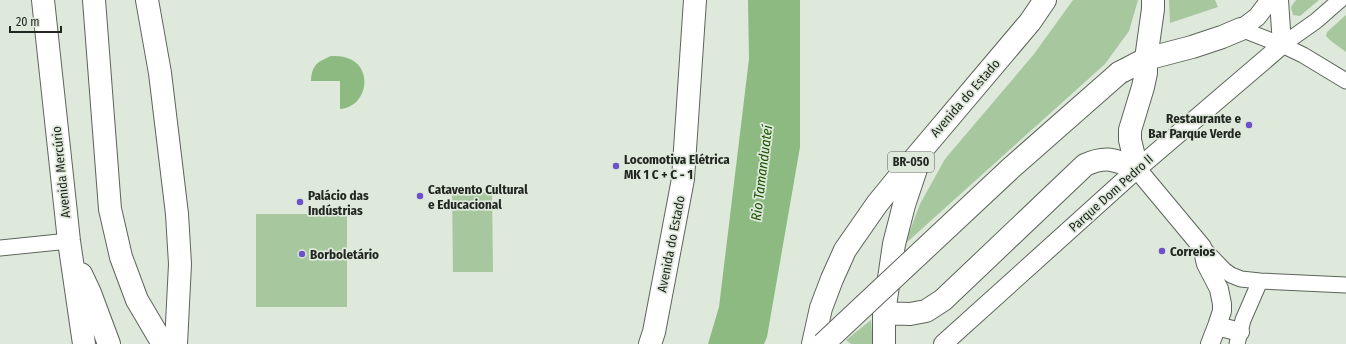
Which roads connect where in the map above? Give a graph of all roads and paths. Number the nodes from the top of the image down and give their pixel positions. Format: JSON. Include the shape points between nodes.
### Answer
{"nodes":[{"id":1,"x":43,"y":0,"type":"edge"},
{"id":2,"x":94,"y":0,"type":"edge"},
{"id":3,"x":147,"y":0,"type":"edge"},
{"id":4,"x":695,"y":0,"type":"edge"},
{"id":5,"x":1045,"y":0,"type":"edge"},
{"id":6,"x":1153,"y":0,"type":"edge"},
{"id":7,"x":1270,"y":0,"type":"edge"},
{"id":8,"x":1279,"y":0,"type":"edge"},
{"id":9,"x":1340,"y":0,"type":"edge"},
{"id":10,"x":1241,"y":29,"type":"junction"},
{"id":11,"x":1282,"y":45,"type":"junction"},
{"id":12,"x":1146,"y":59,"type":"junction"},
{"id":13,"x":1346,"y":81,"type":"edge"},
{"id":14,"x":924,"y":145,"type":"junction"},
{"id":15,"x":1137,"y":169,"type":"junction"},
{"id":16,"x":69,"y":246,"type":"junction"},
{"id":17,"x":1202,"y":247,"type":"junction"},
{"id":18,"x":0,"y":248,"type":"edge"},
{"id":19,"x":1260,"y":281,"type":"junction"},
{"id":20,"x":1346,"y":284,"type":"edge"},
{"id":21,"x":821,"y":308,"type":"junction"},
{"id":22,"x":884,"y":313,"type":"junction"},
{"id":23,"x":1217,"y":326,"type":"junction"},
{"id":24,"x":1238,"y":338,"type":"edge"},
{"id":25,"x":84,"y":344,"type":"edge"},
{"id":26,"x":109,"y":344,"type":"edge"},
{"id":27,"x":163,"y":344,"type":"edge"},
{"id":28,"x":176,"y":344,"type":"edge"},
{"id":29,"x":650,"y":344,"type":"edge"},
{"id":30,"x":813,"y":344,"type":"edge"},
{"id":31,"x":823,"y":344,"type":"edge"},
{"id":32,"x":838,"y":344,"type":"edge"},
{"id":33,"x":884,"y":344,"type":"edge"},
{"id":34,"x":943,"y":344,"type":"edge"},
{"id":35,"x":1210,"y":344,"type":"edge"}],
"edges":[{"from":1,"to":16,"type":"main road","name":"Avenida Mercúrio"},
{"from":2,"to":27,"type":"main road","via":[[110,209],[121,257],[137,300]]},
{"from":3,"to":28,"type":"main road","via":[[160,73],[177,214],[180,264]]},
{"from":4,"to":29,"type":"main road","name":"Avenida do Estado","via":[[683,179],[656,325]]},
{"from":5,"to":14,"type":"main road","name":"Avenida do Estado","number":"BR-050","via":[[1030,22]]},
{"from":6,"to":12,"type":"main road"},
{"from":7,"to":10,"type":"street","via":[[1257,17]]},
{"from":8,"to":11,"type":"street"},
{"from":9,"to":11,"type":"street","name":"Parque Dom Pedro II"},
{"from":10,"to":11,"type":"street"},
{"from":10,"to":12,"type":"main road","via":[[1222,38]]},
{"from":11,"to":13,"type":"street"},
{"from":11,"to":15,"type":"street","name":"Parque Dom Pedro II"},
{"from":12,"to":15,"type":"main road","via":[[1144,87],[1130,130]]},
{"from":12,"to":31,"type":"main road","bridge":true,"via":[[1119,72],[1011,168]]},
{"from":14,"to":21,"type":"main road","name":"Avenida do Estado","number":"BR-050","via":[[877,204],[845,250]]},
{"from":14,"to":22,"type":"main road","via":[[894,244]]},
{"from":15,"to":17,"type":"street"},
{"from":15,"to":22,"type":"main road","via":[[1107,159],[1085,165],[943,300],[926,310],[910,314]]},
{"from":15,"to":34,"type":"street","name":"Parque Dom Pedro II"},
{"from":16,"to":18,"type":"street"},
{"from":16,"to":25,"type":"main road","name":"Avenida Mercúrio"},
{"from":16,"to":26,"type":"main road"},
{"from":17,"to":19,"type":"street","via":[[1231,275]]},
{"from":17,"to":23,"type":"street","via":[[1206,264],[1219,289],[1221,299],[1222,311]]},
{"from":19,"to":20,"type":"street"},
{"from":19,"to":24,"type":"street"},
{"from":21,"to":30,"type":"main road","name":"Avenida do Estado","number":"BR-050"},
{"from":21,"to":32,"type":"main road","via":[[828,329]]},
{"from":22,"to":33,"type":"main road"},
{"from":23,"to":24,"type":"street"},
{"from":23,"to":35,"type":"street"}]}
